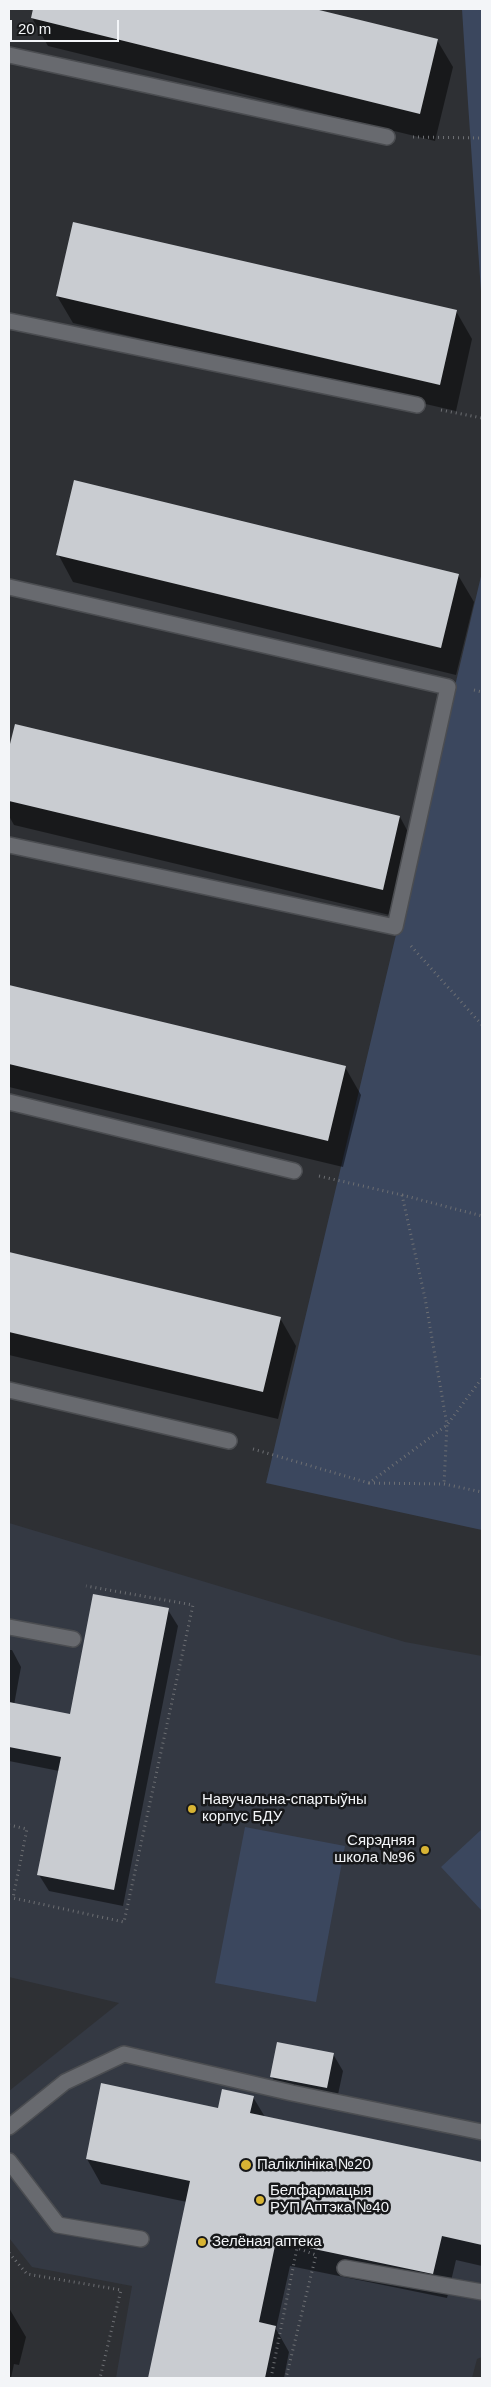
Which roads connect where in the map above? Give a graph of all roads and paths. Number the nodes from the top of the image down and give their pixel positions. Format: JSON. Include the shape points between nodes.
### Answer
{"nodes":[{"id":1,"x":9,"y":55,"type":"edge"},
{"id":2,"x":387,"y":137,"type":"joint"},
{"id":3,"x":482,"y":138,"type":"edge"},
{"id":4,"x":9,"y":322,"type":"edge"},
{"id":5,"x":416,"y":405,"type":"joint"},
{"id":6,"x":482,"y":418,"type":"edge"},
{"id":7,"x":9,"y":587,"type":"edge"},
{"id":8,"x":9,"y":845,"type":"edge"},
{"id":9,"x":395,"y":927,"type":"junction"},
{"id":10,"x":482,"y":1025,"type":"edge"},
{"id":11,"x":9,"y":1102,"type":"edge"},
{"id":12,"x":294,"y":1171,"type":"joint"},
{"id":13,"x":402,"y":1195,"type":"junction"},
{"id":14,"x":482,"y":1216,"type":"edge"},
{"id":15,"x":482,"y":1378,"type":"edge"},
{"id":16,"x":9,"y":1390,"type":"edge"},
{"id":17,"x":446,"y":1426,"type":"junction"},
{"id":18,"x":229,"y":1441,"type":"joint"},
{"id":19,"x":369,"y":1483,"type":"junction"},
{"id":20,"x":444,"y":1484,"type":"junction"},
{"id":21,"x":482,"y":1492,"type":"edge"},
{"id":22,"x":86,"y":1586,"type":"dead end"},
{"id":23,"x":9,"y":1627,"type":"edge"},
{"id":24,"x":73,"y":1639,"type":"dead end"},
{"id":25,"x":9,"y":1825,"type":"edge"},
{"id":26,"x":9,"y":2127,"type":"edge"},
{"id":27,"x":482,"y":2132,"type":"edge"},
{"id":28,"x":9,"y":2161,"type":"edge"},
{"id":29,"x":141,"y":2239,"type":"dead end"},
{"id":30,"x":9,"y":2253,"type":"edge"},
{"id":31,"x":345,"y":2268,"type":"dead end"},
{"id":32,"x":482,"y":2292,"type":"edge"},
{"id":33,"x":100,"y":2378,"type":"edge"},
{"id":34,"x":271,"y":2378,"type":"edge"},
{"id":35,"x":286,"y":2378,"type":"edge"}],
"edges":[{"from":1,"to":2,"type":"lane"},
{"from":2,"to":3,"type":"path"},
{"from":4,"to":5,"type":"lane"},
{"from":5,"to":6,"type":"path"},
{"from":7,"to":9,"type":"lane","via":[[448,687]]},
{"from":8,"to":9,"type":"lane"},
{"from":9,"to":10,"type":"path"},
{"from":11,"to":12,"type":"lane"},
{"from":12,"to":13,"type":"path"},
{"from":13,"to":14,"type":"path"},
{"from":13,"to":17,"type":"path","via":[[425,1298]]},
{"from":15,"to":17,"type":"path"},
{"from":16,"to":18,"type":"lane"},
{"from":17,"to":19,"type":"path"},
{"from":17,"to":20,"type":"path"},
{"from":18,"to":19,"type":"path"},
{"from":19,"to":20,"type":"path"},
{"from":20,"to":21,"type":"path"},
{"from":22,"to":25,"type":"path","via":[[193,1605],[124,1922],[13,1898],[27,1829]]},
{"from":23,"to":24,"type":"lane"},
{"from":26,"to":27,"type":"lane","via":[[65,2082],[124,2054]]},
{"from":28,"to":29,"type":"lane","via":[[58,2225]]},
{"from":30,"to":33,"type":"path","via":[[27,2274],[121,2290]]},
{"from":31,"to":32,"type":"lane"},
{"from":34,"to":35,"type":"path","via":[[297,2248],[316,2254]]}]}
